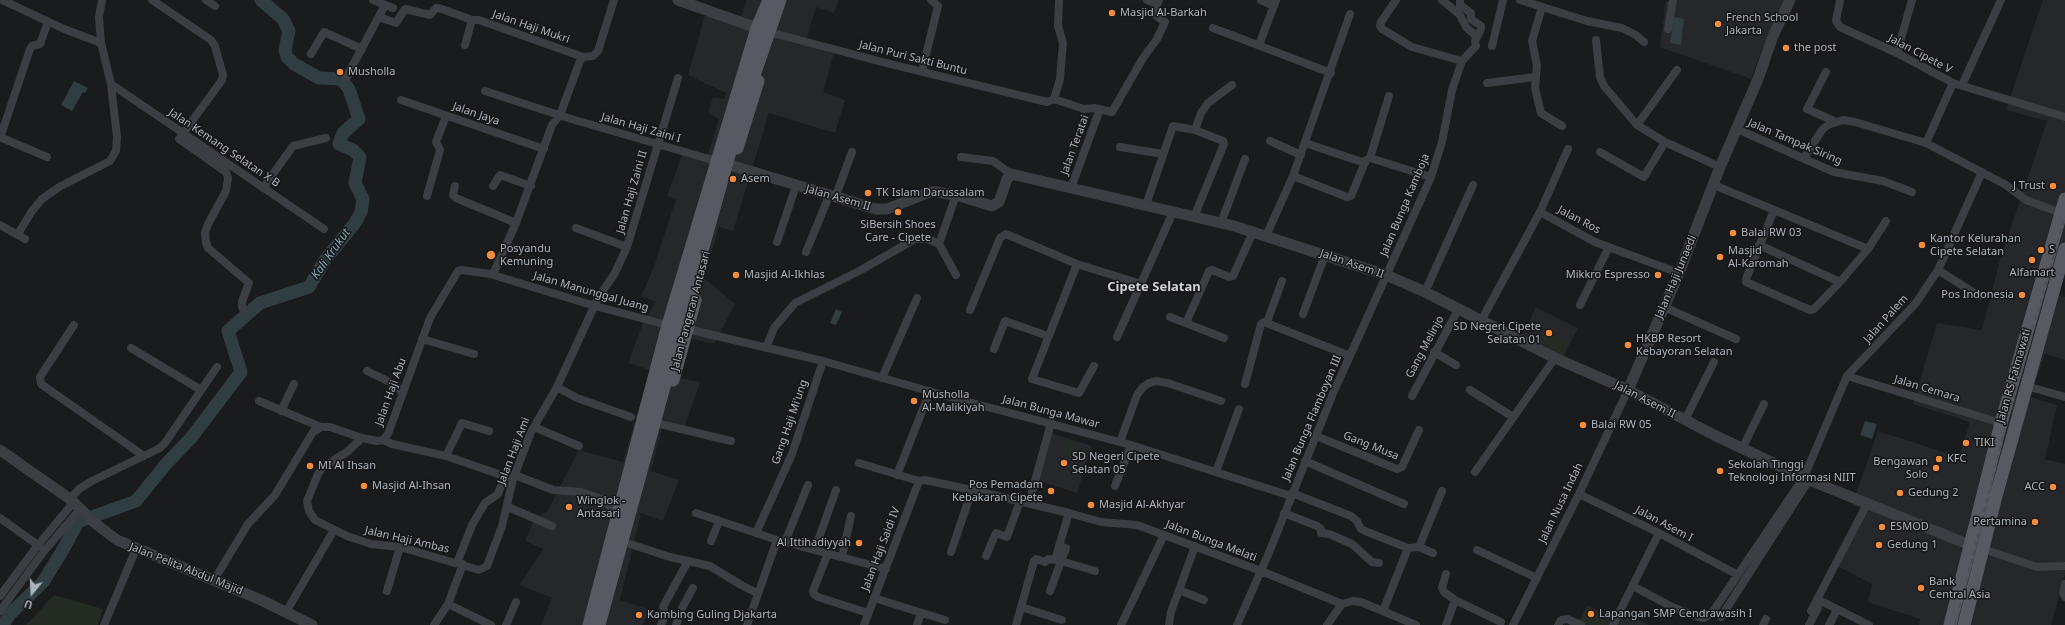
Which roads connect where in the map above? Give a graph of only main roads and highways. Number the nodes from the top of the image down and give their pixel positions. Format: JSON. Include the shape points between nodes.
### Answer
{"nodes":[{"id":1,"x":769,"y":0,"type":"edge"},
{"id":2,"x":774,"y":0,"type":"edge"},
{"id":3,"x":780,"y":0,"type":"edge"},
{"id":4,"x":786,"y":0,"type":"edge"},
{"id":5,"x":765,"y":31,"type":"junction"},
{"id":6,"x":2065,"y":199,"type":"edge"},
{"id":7,"x":2065,"y":250,"type":"edge"},
{"id":8,"x":687,"y":259,"type":"junction"},
{"id":9,"x":705,"y":264,"type":"junction"},
{"id":10,"x":2035,"y":303,"type":"junction"},
{"id":11,"x":2048,"y":307,"type":"junction"},
{"id":12,"x":1967,"y":624,"type":"edge"},
{"id":13,"x":589,"y":625,"type":"edge"},
{"id":14,"x":593,"y":625,"type":"edge"},
{"id":15,"x":599,"y":625,"type":"edge"},
{"id":16,"x":605,"y":625,"type":"edge"},
{"id":17,"x":1950,"y":625,"type":"edge"}],
"edges":[{"from":1,"to":5,"type":"main road","name":"Jalan Pangeran Antasari"},
{"from":2,"to":14,"type":"main road","via":[[702,223]]},
{"from":3,"to":15,"type":"main road","bridge":true,"via":[[736,132],[674,347]]},
{"from":4,"to":5,"type":"main road","name":"Jalan Pangeran Antasari"},
{"from":5,"to":8,"type":"main road","name":"Jalan Pangeran Antasari","via":[[716,162]]},
{"from":5,"to":9,"type":"main road","name":"Jalan Pangeran Antasari"},
{"from":6,"to":10,"type":"main road","name":"Jalan RS Fatmawati"},
{"from":7,"to":11,"type":"main road","name":"Jalan RS Fatmawati"},
{"from":8,"to":9,"type":"main road"},
{"from":8,"to":13,"type":"main road","name":"Jalan Pangeran Antasari"},
{"from":9,"to":16,"type":"main road","name":"Jalan Pangeran Antasari"},
{"from":10,"to":11,"type":"main road","via":[[2042,302]]},
{"from":10,"to":17,"type":"main road","name":"Jalan RS Fatmawati","via":[[2001,423]]},
{"from":11,"to":12,"type":"main road","name":"Jalan RS Fatmawati","via":[[1983,549]]}]}
